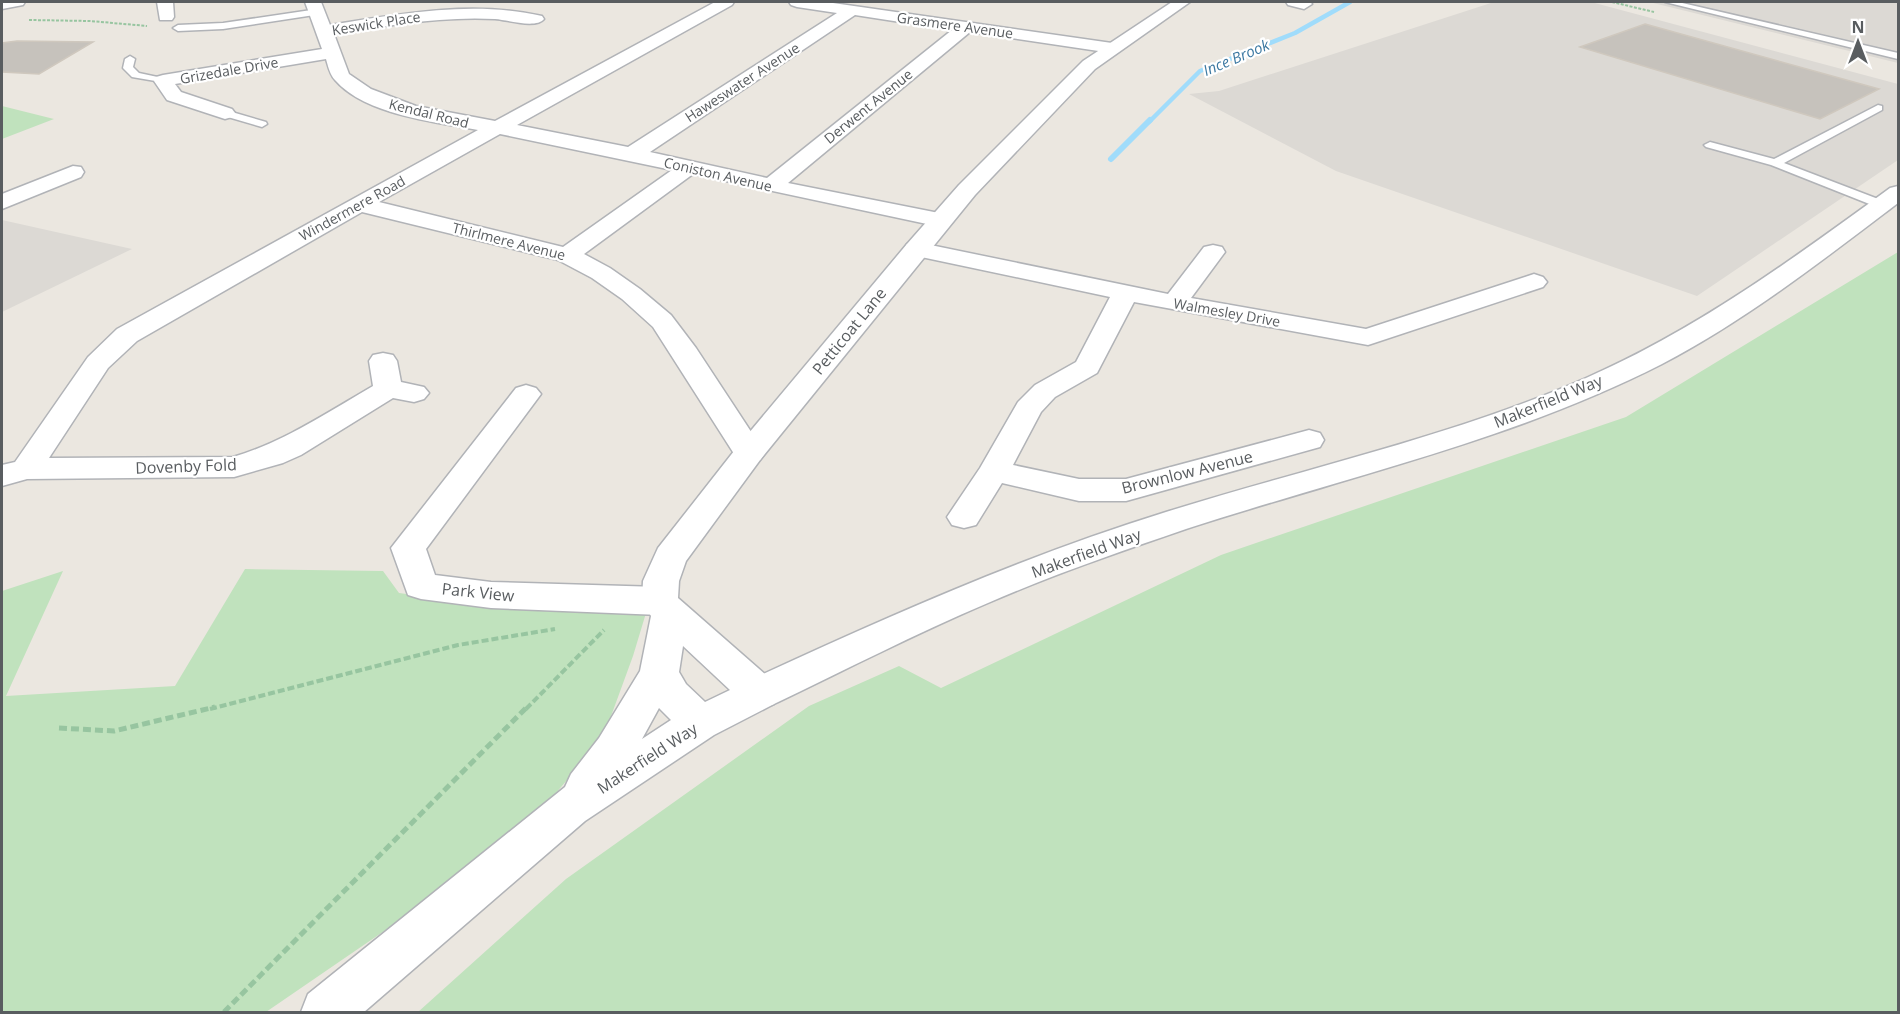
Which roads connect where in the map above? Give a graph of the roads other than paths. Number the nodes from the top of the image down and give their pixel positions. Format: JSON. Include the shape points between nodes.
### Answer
{"nodes":[{"id":1,"x":17,"y":2,"type":"edge"},
{"id":2,"x":726,"y":2,"type":"edge"},
{"id":3,"x":797,"y":2,"type":"edge"},
{"id":4,"x":1182,"y":2,"type":"edge"},
{"id":5,"x":1669,"y":2,"type":"edge"},
{"id":6,"x":2,"y":4,"type":"edge"},
{"id":7,"x":315,"y":7,"type":"edge"},
{"id":8,"x":852,"y":10,"type":"junction"},
{"id":9,"x":170,"y":16,"type":"edge"},
{"id":10,"x":536,"y":22,"type":"dead end"},
{"id":11,"x":966,"y":27,"type":"junction"},
{"id":12,"x":323,"y":31,"type":"junction"},
{"id":13,"x":1112,"y":48,"type":"junction"},
{"id":14,"x":330,"y":52,"type":"junction"},
{"id":15,"x":1899,"y":56,"type":"edge"},
{"id":16,"x":130,"y":59,"type":"dead end"},
{"id":17,"x":163,"y":81,"type":"junction"},
{"id":18,"x":1878,"y":108,"type":"dead end"},
{"id":19,"x":225,"y":113,"type":"joint"},
{"id":20,"x":262,"y":124,"type":"dead end"},
{"id":21,"x":496,"y":129,"type":"junction"},
{"id":22,"x":1710,"y":145,"type":"dead end"},
{"id":23,"x":632,"y":154,"type":"junction"},
{"id":24,"x":1775,"y":163,"type":"junction"},
{"id":25,"x":688,"y":168,"type":"junction"},
{"id":26,"x":73,"y":172,"type":"dead end"},
{"id":27,"x":771,"y":186,"type":"junction"},
{"id":28,"x":1890,"y":199,"type":"edge"},
{"id":29,"x":2,"y":202,"type":"edge"},
{"id":30,"x":359,"y":204,"type":"junction"},
{"id":31,"x":941,"y":220,"type":"junction"},
{"id":32,"x":916,"y":249,"type":"junction"},
{"id":33,"x":1213,"y":252,"type":"dead end"},
{"id":34,"x":567,"y":255,"type":"junction"},
{"id":35,"x":1534,"y":282,"type":"dead end"},
{"id":36,"x":1125,"y":291,"type":"junction"},
{"id":37,"x":1174,"y":303,"type":"junction"},
{"id":38,"x":395,"y":381,"type":"dead end"},
{"id":39,"x":526,"y":394,"type":"dead end"},
{"id":40,"x":1309,"y":440,"type":"dead end"},
{"id":41,"x":749,"y":453,"type":"junction"},
{"id":42,"x":994,"y":471,"type":"junction"},
{"id":43,"x":14,"y":473,"type":"edge"},
{"id":44,"x":964,"y":517,"type":"dead end"},
{"id":45,"x":654,"y":605,"type":"junction"},
{"id":46,"x":659,"y":673,"type":"junction"},
{"id":47,"x":760,"y":693,"type":"junction"},
{"id":48,"x":700,"y":723,"type":"junction"},
{"id":49,"x":570,"y":807,"type":"junction"},
{"id":50,"x":326,"y":1012,"type":"edge"}],
"edges":[{"from":1,"to":6,"type":"street"},
{"from":2,"to":21,"type":"street","name":"Windermere Road"},
{"from":3,"to":8,"type":"street","name":"Grasmere Avenue"},
{"from":4,"to":13,"type":"street","name":"Petticoat Lane"},
{"from":5,"to":15,"type":"lane"},
{"from":7,"to":9,"type":"lane","via":[[223,26]]},
{"from":7,"to":12,"type":"street","name":"Kendal Road"},
{"from":8,"to":11,"type":"street","name":"Grasmere Avenue"},
{"from":8,"to":23,"type":"street","name":"Haweswater Avenue"},
{"from":10,"to":12,"type":"street","name":"Keswick Place","via":[[491,13],[446,13]]},
{"from":11,"to":13,"type":"street","name":"Grasmere Avenue"},
{"from":11,"to":27,"type":"street","name":"Derwent Avenue"},
{"from":12,"to":14,"type":"street","name":"Kendal Road"},
{"from":13,"to":31,"type":"street","name":"Petticoat Lane","via":[[1070,83]]},
{"from":14,"to":17,"type":"street","name":"Grizedale Drive"},
{"from":14,"to":21,"type":"street","name":"Kendal Road","via":[[349,86],[377,99],[411,111]]},
{"from":16,"to":17,"type":"lane","via":[[128,68],[136,75]]},
{"from":17,"to":19,"type":"street","name":"Grizedale Drive","via":[[174,96]]},
{"from":18,"to":24,"type":"lane"},
{"from":19,"to":20,"type":"lane"},
{"from":21,"to":23,"type":"street","name":"Coniston Avenue"},
{"from":21,"to":30,"type":"street","name":"Windermere Road"},
{"from":22,"to":24,"type":"lane"},
{"from":23,"to":25,"type":"street","name":"Coniston Avenue"},
{"from":24,"to":28,"type":"lane"},
{"from":25,"to":27,"type":"street","name":"Coniston Avenue"},
{"from":25,"to":34,"type":"street"},
{"from":26,"to":29,"type":"street"},
{"from":27,"to":31,"type":"street","name":"Coniston Avenue"},
{"from":28,"to":47,"type":"street","name":"Makerfield Way","via":[[1725,317],[1651,358],[1557,400],[1466,434],[1059,561],[950,604]]},
{"from":30,"to":34,"type":"street","name":"Thirlmere Avenue"},
{"from":30,"to":43,"type":"street","name":"Windermere Road","via":[[127,335],[98,363]]},
{"from":31,"to":32,"type":"street","name":"Petticoat Lane"},
{"from":32,"to":36,"type":"street","name":"Walmesley Drive"},
{"from":32,"to":41,"type":"street","name":"Petticoat Lane"},
{"from":33,"to":37,"type":"street"},
{"from":34,"to":41,"type":"street","name":"Thirlmere Avenue","via":[[601,273],[662,321]]},
{"from":35,"to":37,"type":"street","name":"Walmesley Drive","via":[[1368,337]]},
{"from":36,"to":37,"type":"street","name":"Walmesley Drive"},
{"from":36,"to":42,"type":"street","via":[[1087,367],[1045,390],[1028,408]]},
{"from":38,"to":43,"type":"street","name":"Dovenby Fold","via":[[290,448],[234,467]]},
{"from":39,"to":45,"type":"street","name":"Park View","via":[[408,548],[421,586],[491,595]]},
{"from":40,"to":42,"type":"street","name":"Brownlow Avenue","via":[[1126,490],[1079,490]]},
{"from":41,"to":45,"type":"street","name":"Petticoat Lane","via":[[670,557]]},
{"from":42,"to":44,"type":"street"},
{"from":45,"to":46,"type":"street","name":"Petticoat Lane"},
{"from":45,"to":47,"type":"street"},
{"from":46,"to":48,"type":"street","via":[[672,695]]},
{"from":46,"to":49,"type":"street","name":"Petticoat Lane","via":[[614,750]]},
{"from":47,"to":48,"type":"street","name":"Makerfield Way"},
{"from":48,"to":49,"type":"street","name":"Makerfield Way"},
{"from":49,"to":50,"type":"street","name":"Makerfield Way"}]}
